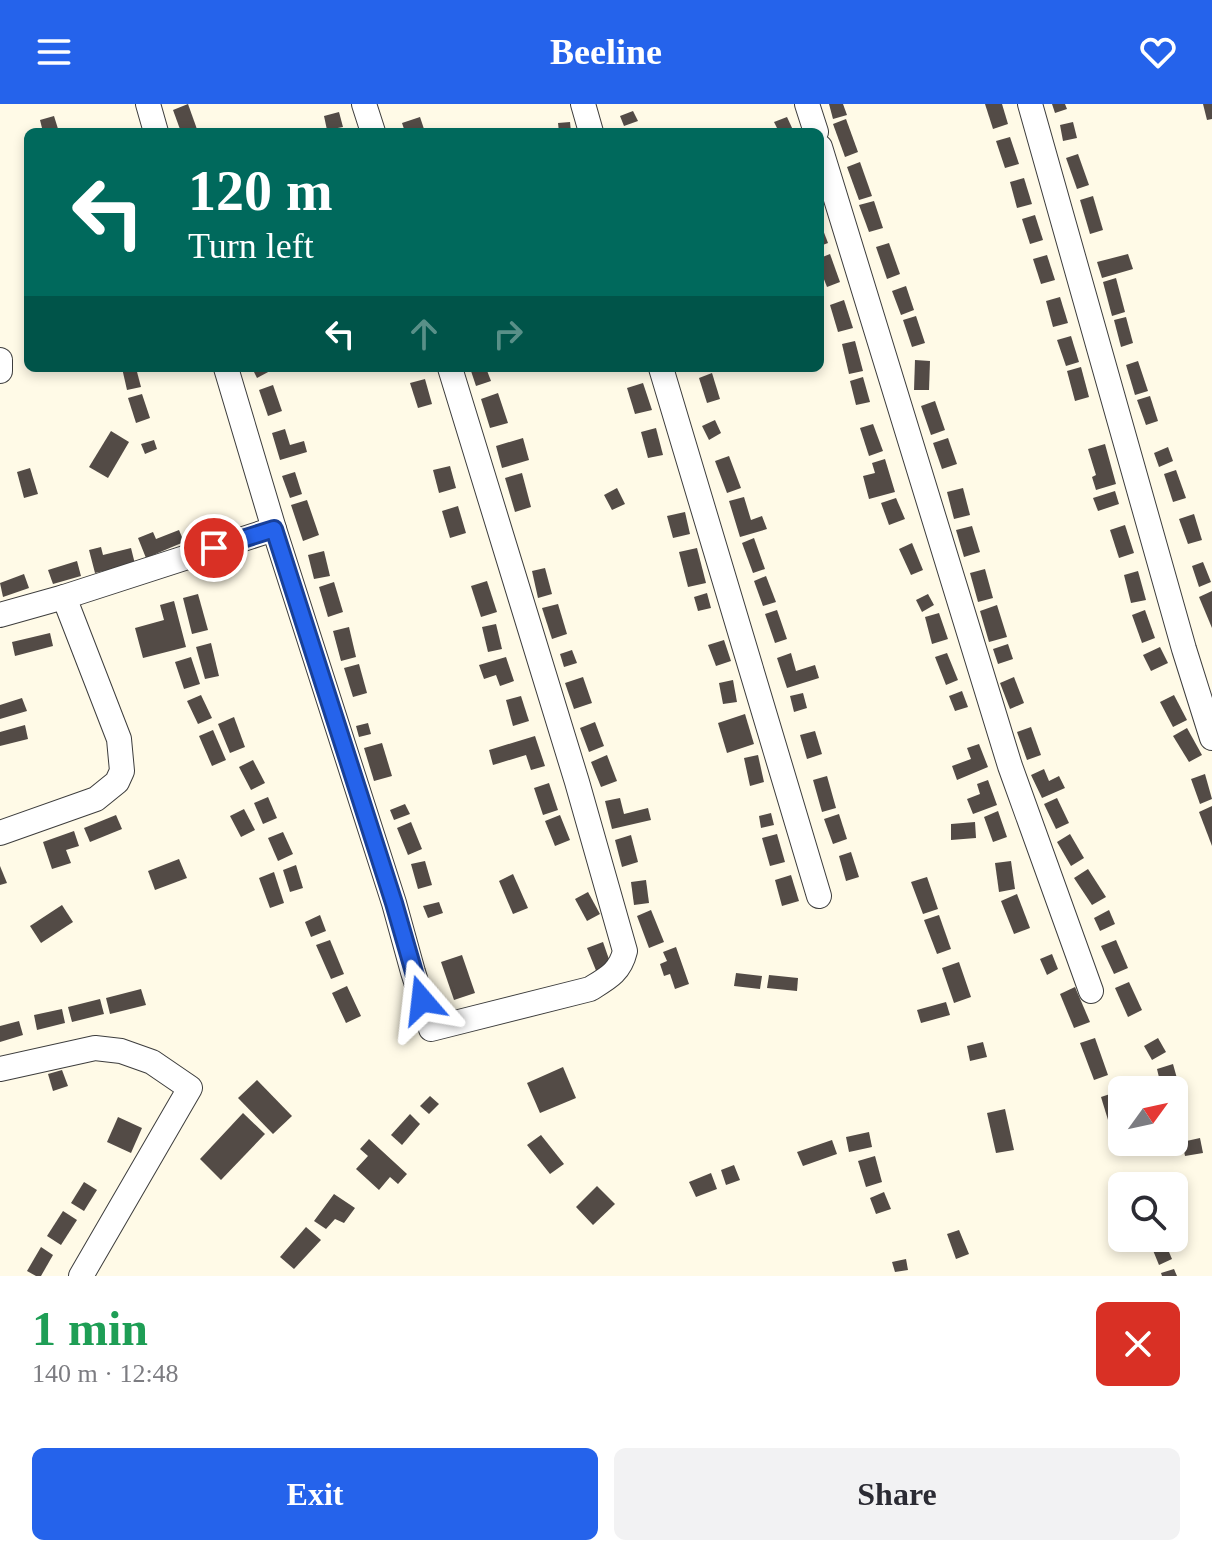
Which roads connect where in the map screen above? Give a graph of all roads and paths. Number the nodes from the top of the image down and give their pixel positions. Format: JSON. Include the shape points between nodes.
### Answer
{"nodes":[{"id":1,"x":148,"y":104,"type":"edge"},
{"id":2,"x":364,"y":104,"type":"edge"},
{"id":3,"x":583,"y":104,"type":"edge"},
{"id":4,"x":807,"y":104,"type":"edge"},
{"id":5,"x":1030,"y":104,"type":"edge"},
{"id":6,"x":155,"y":128,"type":"edge"},
{"id":7,"x":372,"y":128,"type":"edge"},
{"id":8,"x":590,"y":128,"type":"edge"},
{"id":9,"x":815,"y":128,"type":"edge"},
{"id":10,"x":824,"y":160,"type":"edge"},
{"id":11,"x":0,"y":360,"type":"edge"},
{"id":12,"x":0,"y":371,"type":"edge"},
{"id":13,"x":227,"y":372,"type":"edge"},
{"id":14,"x":451,"y":372,"type":"edge"},
{"id":15,"x":662,"y":372,"type":"edge"},
{"id":16,"x":274,"y":529,"type":"junction"},
{"id":17,"x":64,"y":597,"type":"junction"},
{"id":18,"x":0,"y":615,"type":"edge"},
{"id":19,"x":1212,"y":738,"type":"edge"},
{"id":20,"x":0,"y":833,"type":"edge"},
{"id":21,"x":819,"y":896,"type":"dead end"},
{"id":22,"x":1091,"y":991,"type":"dead end"},
{"id":23,"x":0,"y":1069,"type":"edge"},
{"id":24,"x":81,"y":1276,"type":"edge"}],
"edges":[{"from":1,"to":6,"type":"street"},
{"from":2,"to":7,"type":"street"},
{"from":3,"to":8,"type":"street"},
{"from":4,"to":9,"type":"street"},
{"from":5,"to":19,"type":"street"},
{"from":10,"to":22,"type":"street","via":[[1010,766]]},
{"from":11,"to":12,"type":"street"},
{"from":13,"to":16,"type":"street"},
{"from":14,"to":16,"type":"street","via":[[622,936],[623,963],[609,977],[590,989],[431,1029]]},
{"from":15,"to":21,"type":"street"},
{"from":16,"to":17,"type":"street"},
{"from":17,"to":18,"type":"street"},
{"from":17,"to":20,"type":"street","via":[[119,739],[122,771],[96,799]]},
{"from":23,"to":24,"type":"street","via":[[95,1048],[152,1062],[190,1088]]}]}
